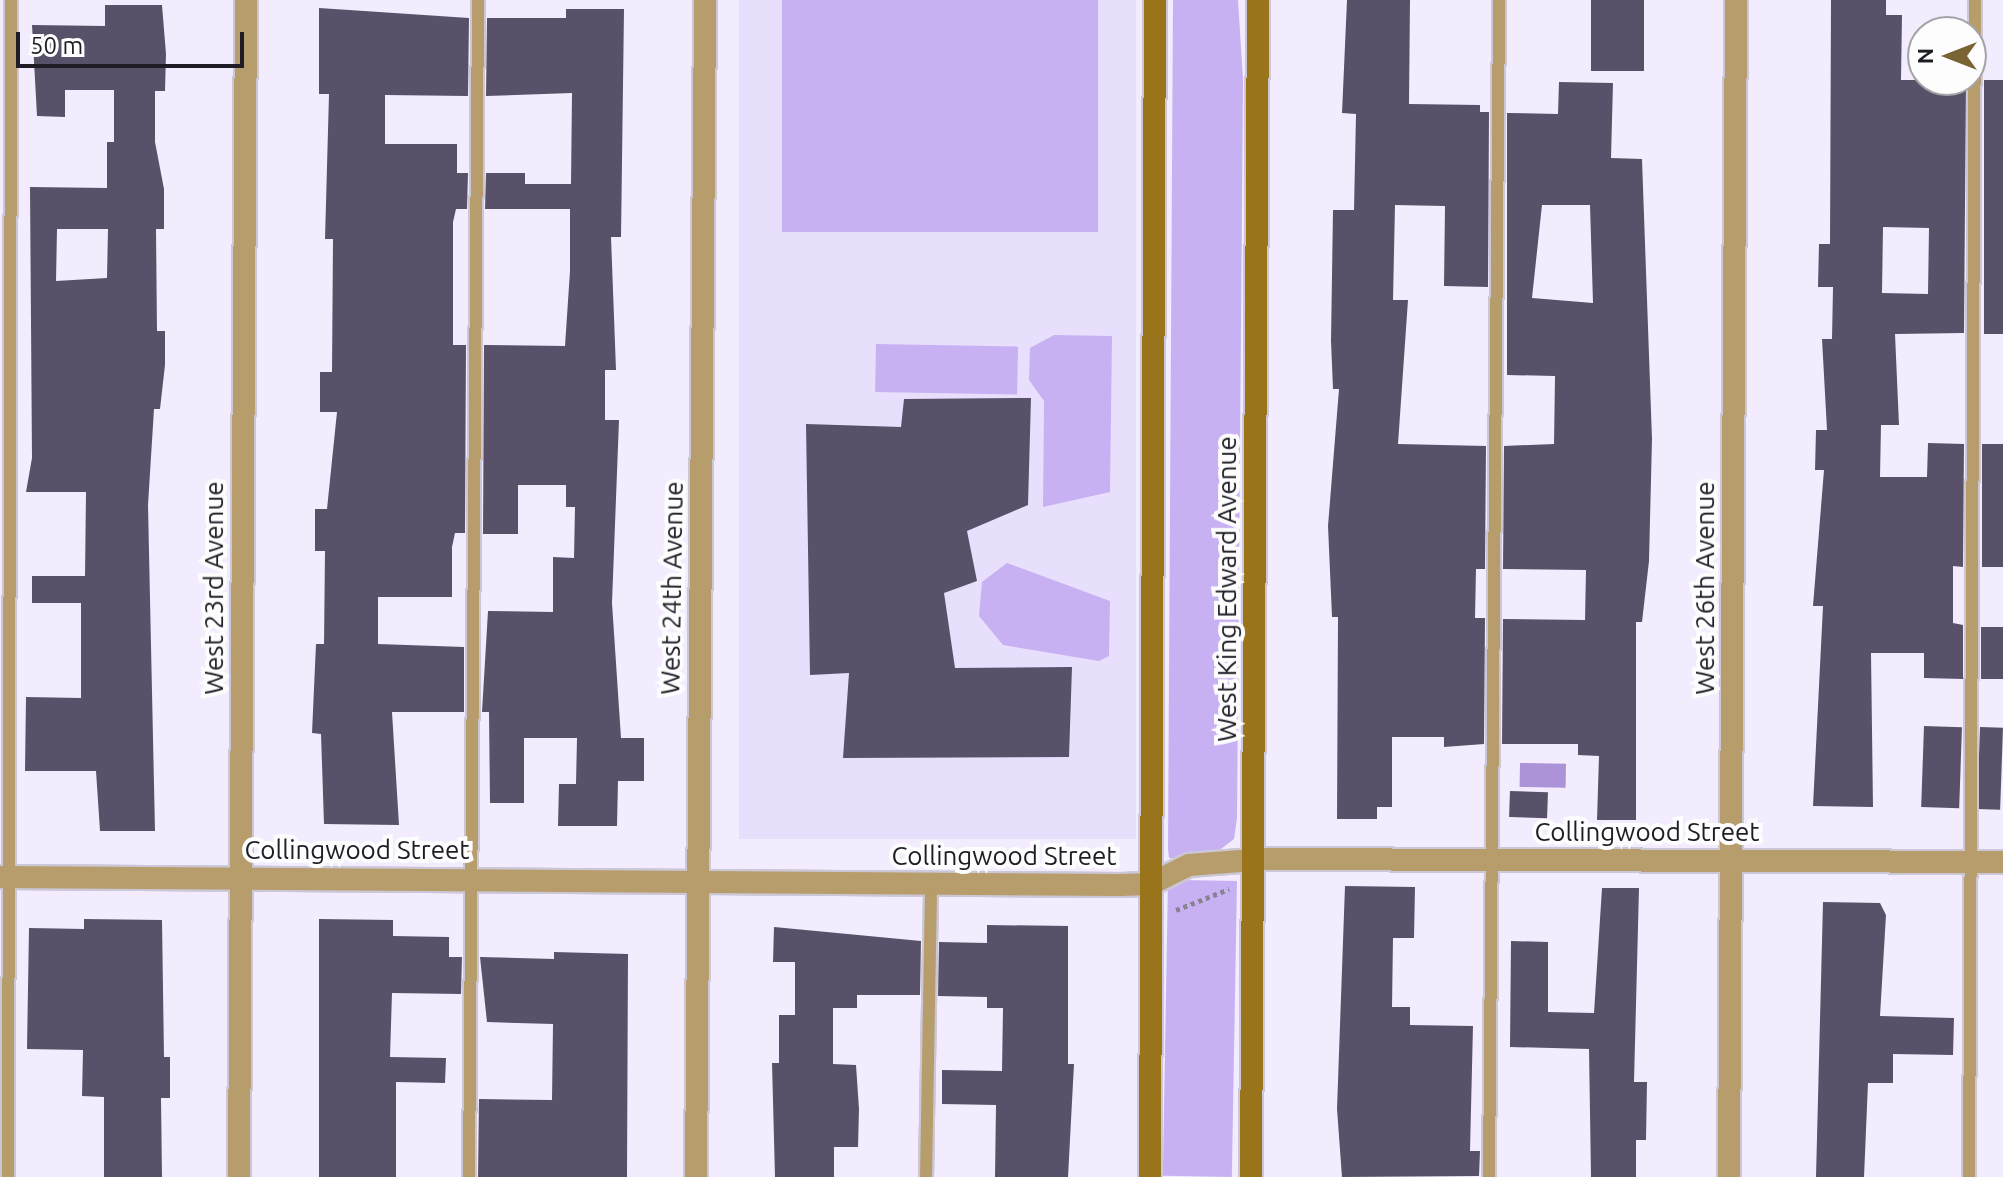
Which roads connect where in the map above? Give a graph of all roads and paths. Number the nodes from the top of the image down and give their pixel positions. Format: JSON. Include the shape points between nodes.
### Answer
{"nodes":[{"id":1,"x":11,"y":0,"type":"edge"},
{"id":2,"x":246,"y":0,"type":"edge"},
{"id":3,"x":478,"y":0,"type":"edge"},
{"id":4,"x":705,"y":0,"type":"edge"},
{"id":5,"x":1155,"y":0,"type":"edge"},
{"id":6,"x":1247,"y":0,"type":"edge"},
{"id":7,"x":1258,"y":0,"type":"edge"},
{"id":8,"x":1499,"y":0,"type":"edge"},
{"id":9,"x":1736,"y":0,"type":"edge"},
{"id":10,"x":1975,"y":0,"type":"edge"},
{"id":11,"x":1257,"y":62,"type":"junction"},
{"id":12,"x":1248,"y":860,"type":"junction"},
{"id":13,"x":1492,"y":860,"type":"junction"},
{"id":14,"x":1733,"y":860,"type":"junction"},
{"id":15,"x":1970,"y":862,"type":"junction"},
{"id":16,"x":2003,"y":862,"type":"edge"},
{"id":17,"x":6,"y":877,"type":"edge"},
{"id":18,"x":240,"y":877,"type":"junction"},
{"id":19,"x":469,"y":879,"type":"junction"},
{"id":20,"x":697,"y":881,"type":"junction"},
{"id":21,"x":931,"y":884,"type":"junction"},
{"id":22,"x":1151,"y":884,"type":"junction"},
{"id":23,"x":1237,"y":887,"type":"dead end"},
{"id":24,"x":1170,"y":911,"type":"dead end"},
{"id":25,"x":8,"y":1177,"type":"edge"},
{"id":26,"x":239,"y":1177,"type":"edge"},
{"id":27,"x":469,"y":1177,"type":"edge"},
{"id":28,"x":696,"y":1177,"type":"edge"},
{"id":29,"x":926,"y":1177,"type":"edge"},
{"id":30,"x":1150,"y":1177,"type":"edge"},
{"id":31,"x":1251,"y":1177,"type":"edge"},
{"id":32,"x":1489,"y":1177,"type":"edge"},
{"id":33,"x":1729,"y":1177,"type":"edge"},
{"id":34,"x":1969,"y":1177,"type":"edge"}],
"edges":[{"from":1,"to":17,"type":"lane"},
{"from":2,"to":18,"type":"street","name":"West 23rd Avenue"},
{"from":3,"to":19,"type":"lane"},
{"from":4,"to":20,"type":"street","name":"West 24th Avenue"},
{"from":5,"to":22,"type":"main road"},
{"from":6,"to":11,"type":"main road"},
{"from":7,"to":11,"type":"main road","name":"West King Edward Avenue"},
{"from":8,"to":13,"type":"lane"},
{"from":9,"to":14,"type":"street","name":"West 26th Avenue"},
{"from":10,"to":15,"type":"lane"},
{"from":11,"to":12,"type":"main road","name":"West King Edward Avenue"},
{"from":12,"to":13,"type":"street","name":"Collingwood Street"},
{"from":12,"to":22,"type":"street","name":"Collingwood Street","via":[[1170,870]]},
{"from":12,"to":31,"type":"main road","name":"West King Edward Avenue"},
{"from":13,"to":14,"type":"street","name":"Collingwood Street"},
{"from":13,"to":32,"type":"lane"},
{"from":14,"to":15,"type":"street","name":"Collingwood Street"},
{"from":14,"to":33,"type":"street","name":"West 26th Avenue"},
{"from":15,"to":16,"type":"street","name":"Collingwood Street"},
{"from":15,"to":34,"type":"lane"},
{"from":17,"to":18,"type":"street","name":"Collingwood Street"},
{"from":17,"to":25,"type":"lane"},
{"from":18,"to":19,"type":"street","name":"Collingwood Street"},
{"from":18,"to":26,"type":"street","name":"West 23rd Avenue"},
{"from":19,"to":20,"type":"street","name":"Collingwood Street"},
{"from":19,"to":27,"type":"lane"},
{"from":20,"to":21,"type":"street","name":"Collingwood Street"},
{"from":20,"to":28,"type":"street","name":"West 24th Avenue"},
{"from":21,"to":22,"type":"street","name":"Collingwood Street"},
{"from":21,"to":29,"type":"lane"},
{"from":22,"to":30,"type":"main road"},
{"from":23,"to":24,"type":"path"}]}
